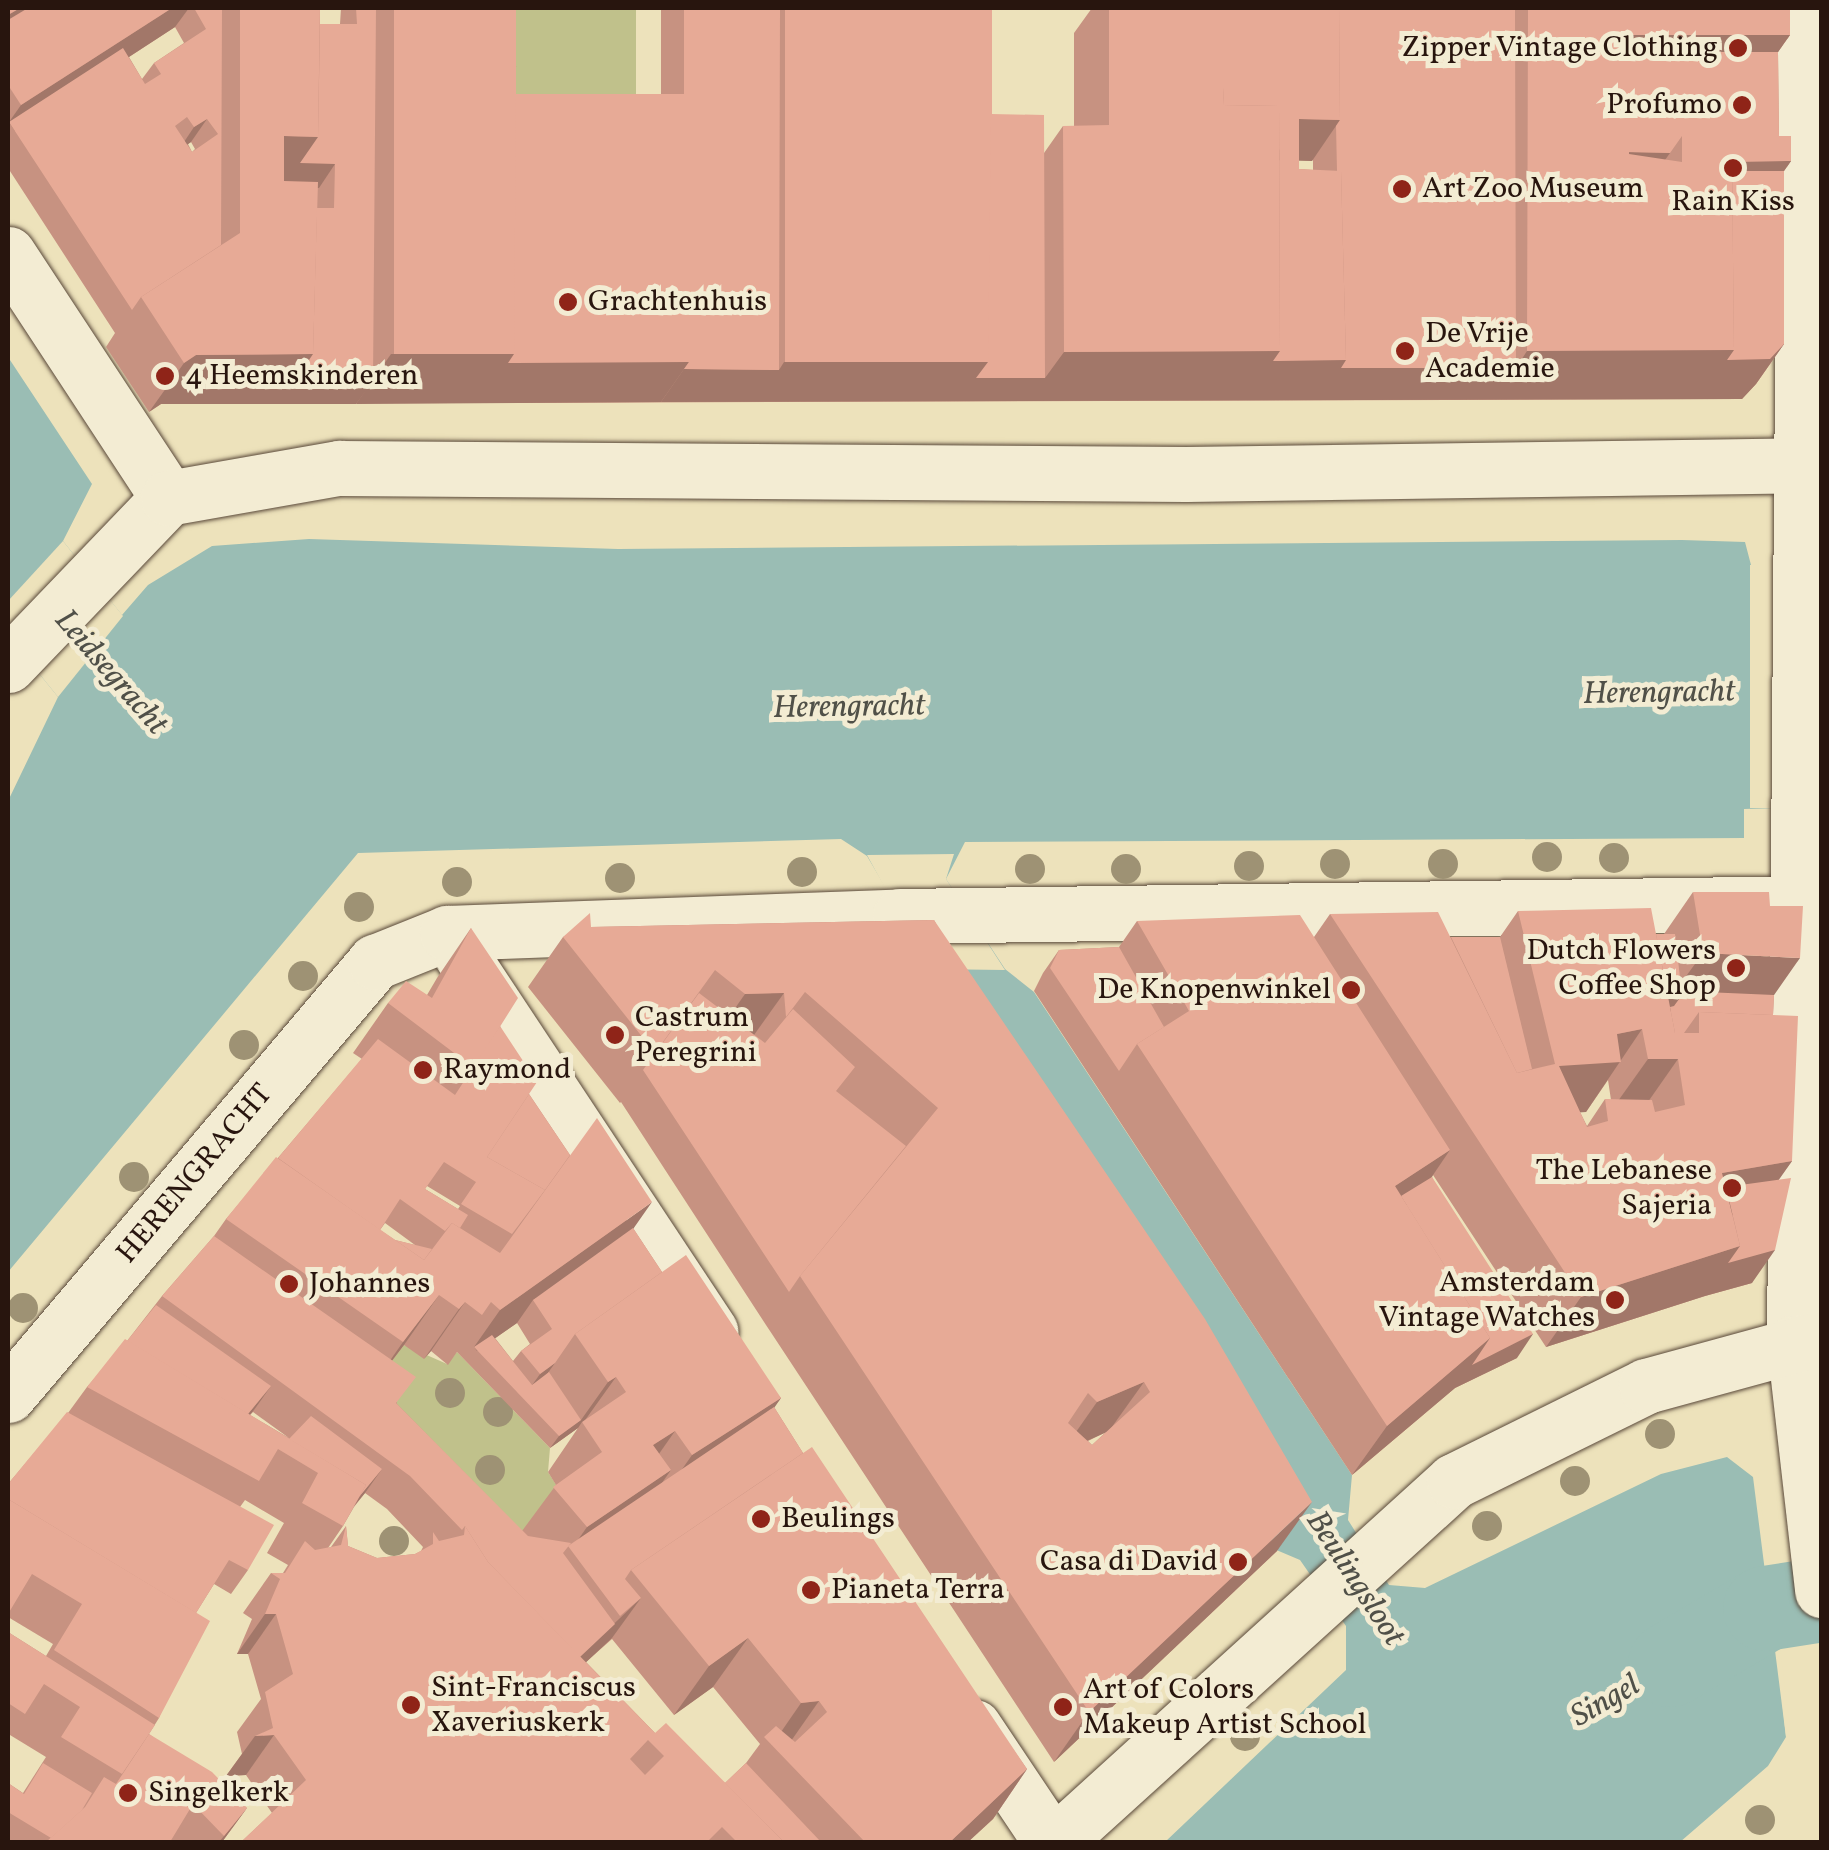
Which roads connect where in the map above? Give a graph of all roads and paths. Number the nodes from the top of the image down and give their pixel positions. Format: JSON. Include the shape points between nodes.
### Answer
{"nodes":[{"id":1,"x":1805,"y":8,"type":"edge"},
{"id":2,"x":8,"y":254,"type":"edge"},
{"id":3,"x":1812,"y":465,"type":"edge"},
{"id":4,"x":149,"y":516,"type":"junction"},
{"id":5,"x":8,"y":665,"type":"edge"},
{"id":6,"x":1811,"y":903,"type":"edge"},
{"id":7,"x":447,"y":933,"type":"junction"},
{"id":8,"x":1808,"y":1341,"type":"edge"},
{"id":9,"x":745,"y":1383,"type":"edge"},
{"id":10,"x":8,"y":1396,"type":"edge"},
{"id":11,"x":1822,"y":1590,"type":"edge"},
{"id":12,"x":942,"y":1678,"type":"edge"},
{"id":13,"x":1053,"y":1842,"type":"edge"}],
"edges":[{"from":1,"to":3,"type":"street"},
{"from":2,"to":4,"type":"street"},
{"from":3,"to":4,"type":"street","via":[[1186,474],[339,468]]},
{"from":3,"to":6,"type":"street","via":[[1802,534],[1801,832]]},
{"from":4,"to":5,"type":"street"},
{"from":6,"to":7,"type":"street","name":"HERENGRACHT","via":[[900,916]]},
{"from":6,"to":8,"type":"street"},
{"from":7,"to":9,"type":"street"},
{"from":7,"to":10,"type":"street","name":"HERENGRACHT","via":[[374,962]]},
{"from":8,"to":11,"type":"street","via":[[1803,1465]]},
{"from":8,"to":13,"type":"street","via":[[1601,1408],[1454,1481]]},
{"from":12,"to":13,"type":"street"}]}
